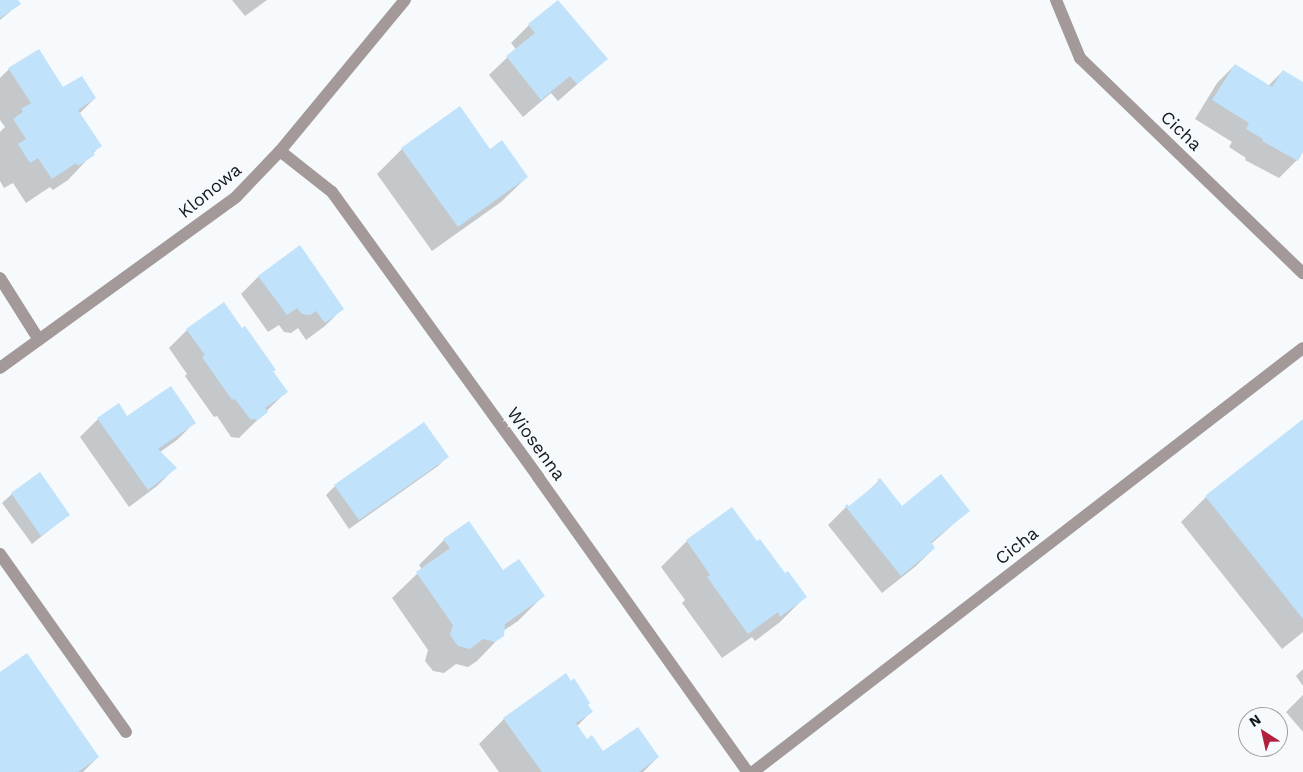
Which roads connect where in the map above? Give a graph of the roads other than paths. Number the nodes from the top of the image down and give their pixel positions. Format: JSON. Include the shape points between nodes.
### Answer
{"nodes":[{"id":1,"x":405,"y":0,"type":"edge"},
{"id":2,"x":1056,"y":0,"type":"edge"},
{"id":3,"x":280,"y":151,"type":"junction"},
{"id":4,"x":1303,"y":273,"type":"edge"},
{"id":5,"x":0,"y":278,"type":"edge"},
{"id":6,"x":39,"y":340,"type":"junction"},
{"id":7,"x":1303,"y":348,"type":"edge"},
{"id":8,"x":0,"y":368,"type":"edge"},
{"id":9,"x":0,"y":554,"type":"edge"},
{"id":10,"x":126,"y":732,"type":"dead end"},
{"id":11,"x":748,"y":772,"type":"edge"},
{"id":12,"x":753,"y":772,"type":"edge"}],
"edges":[{"from":1,"to":3,"type":"street","name":"Klonowa"},
{"from":2,"to":4,"type":"street","name":"Cicha","via":[[1080,58]]},
{"from":3,"to":6,"type":"street","name":"Klonowa","via":[[236,197]]},
{"from":3,"to":11,"type":"street","name":"Wiosenna","via":[[332,192]]},
{"from":5,"to":6,"type":"street"},
{"from":6,"to":8,"type":"street","name":"Klonowa"},
{"from":7,"to":12,"type":"street","name":"Cicha"},
{"from":9,"to":10,"type":"street"}]}
